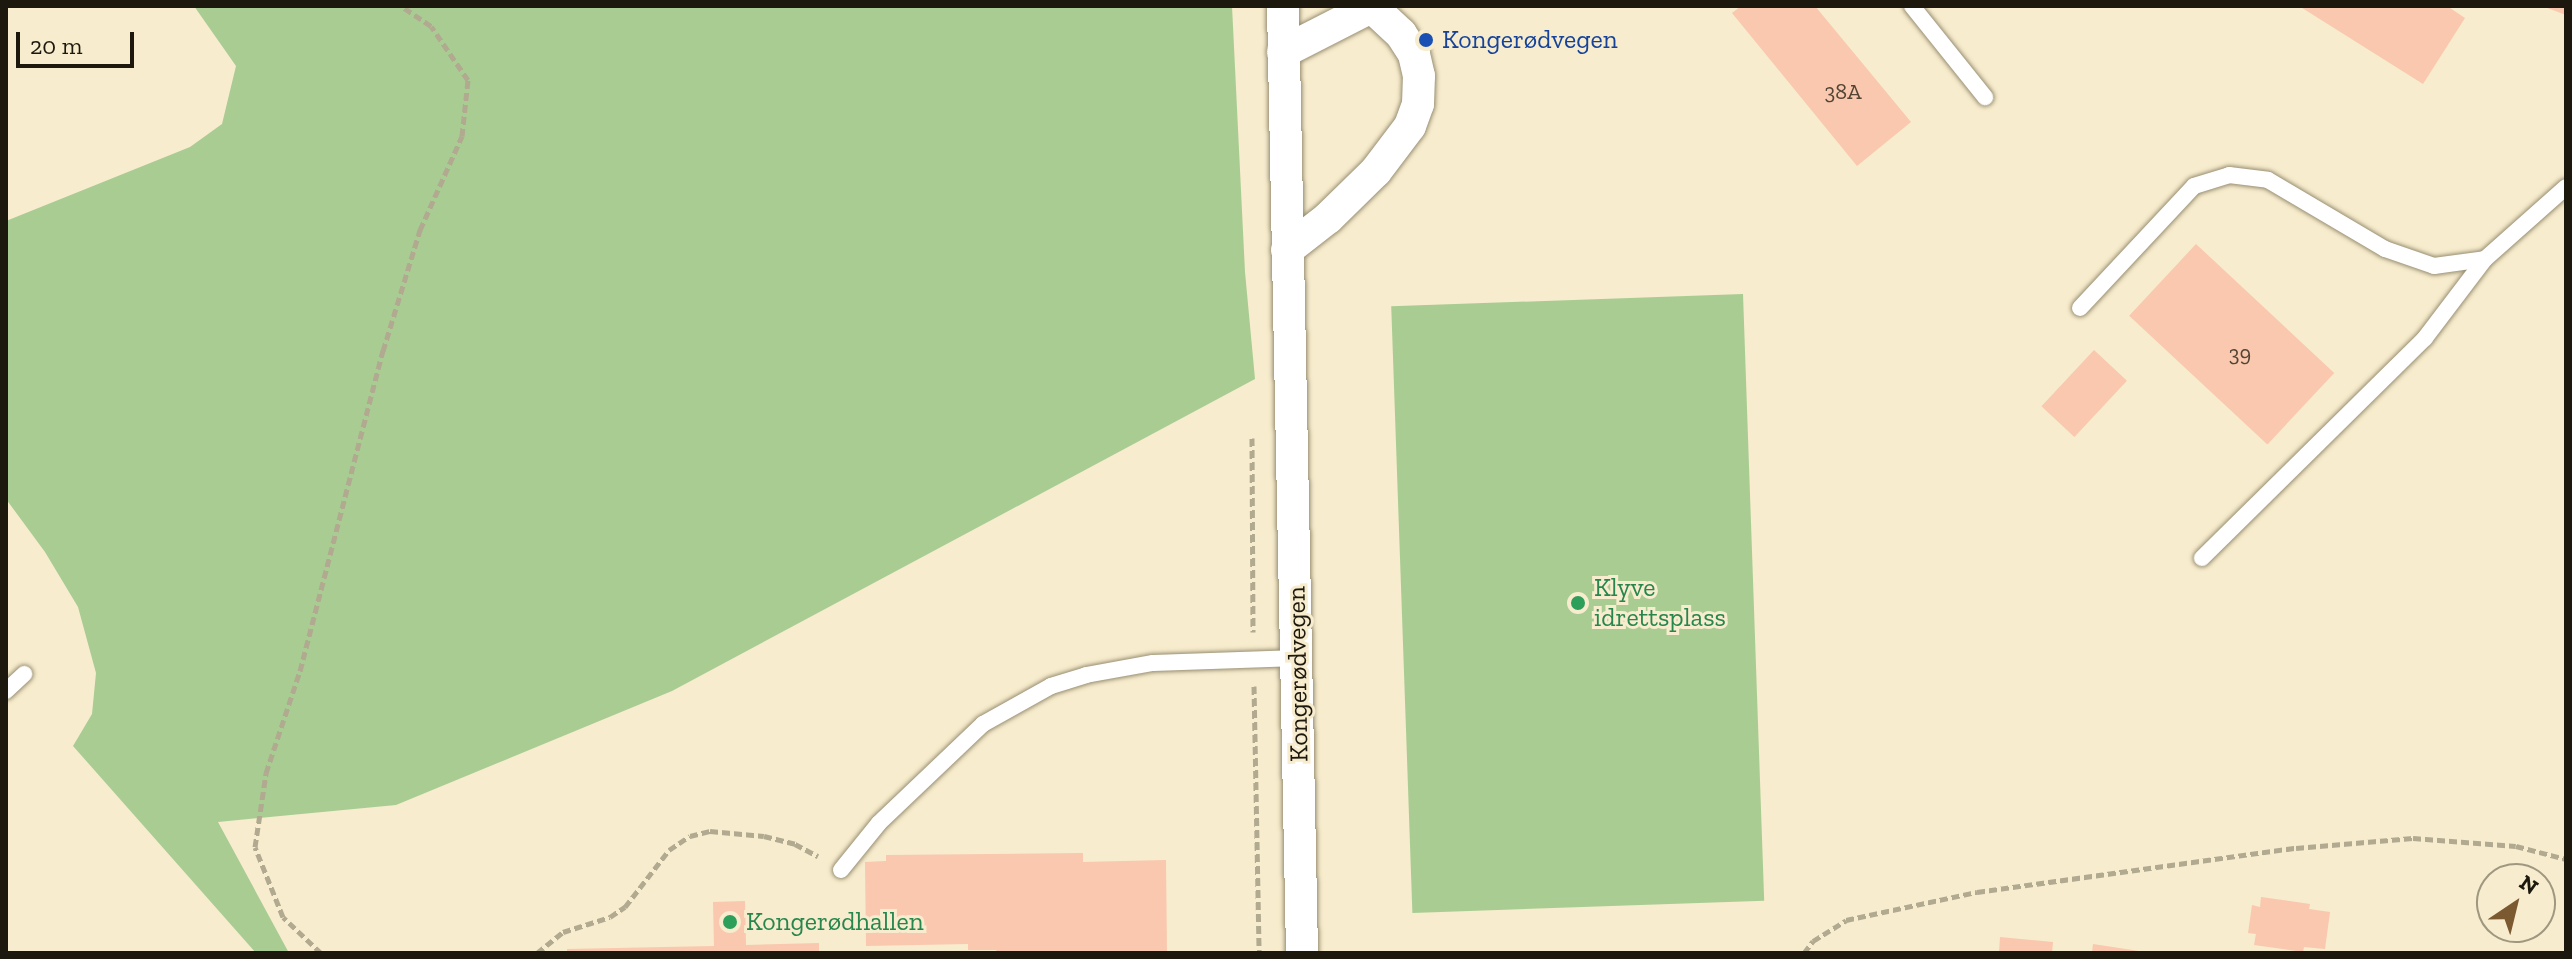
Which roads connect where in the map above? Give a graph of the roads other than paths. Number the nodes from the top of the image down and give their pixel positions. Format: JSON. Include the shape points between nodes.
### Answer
{"nodes":[{"id":1,"x":1283,"y":6,"type":"edge"},
{"id":2,"x":1373,"y":6,"type":"edge"},
{"id":3,"x":1912,"y":6,"type":"edge"},
{"id":4,"x":1283,"y":52,"type":"junction"},
{"id":5,"x":1985,"y":97,"type":"dead end"},
{"id":6,"x":2566,"y":187,"type":"edge"},
{"id":7,"x":1287,"y":250,"type":"junction"},
{"id":8,"x":2485,"y":259,"type":"junction"},
{"id":9,"x":2080,"y":308,"type":"dead end"},
{"id":10,"x":2202,"y":558,"type":"dead end"},
{"id":11,"x":1298,"y":658,"type":"junction"},
{"id":12,"x":24,"y":674,"type":"dead end"},
{"id":13,"x":6,"y":691,"type":"edge"},
{"id":14,"x":841,"y":870,"type":"road end"},
{"id":15,"x":1302,"y":953,"type":"edge"}],
"edges":[{"from":1,"to":4,"type":"street","name":"Kongerødvegen"},
{"from":2,"to":4,"type":"street"},
{"from":2,"to":7,"type":"street","via":[[1414,54],[1418,104],[1410,126],[1376,171]]},
{"from":3,"to":5,"type":"lane"},
{"from":4,"to":7,"type":"street","name":"Kongerødvegen"},
{"from":6,"to":8,"type":"lane"},
{"from":7,"to":11,"type":"street","name":"Kongerødvegen"},
{"from":8,"to":9,"type":"lane","via":[[2434,266],[2385,249],[2268,180],[2229,175],[2194,186]]},
{"from":8,"to":10,"type":"lane","via":[[2425,338]]},
{"from":11,"to":14,"type":"lane","via":[[1153,663],[1051,686],[983,724],[879,823]]},
{"from":11,"to":15,"type":"street","name":"Kongerødvegen"},
{"from":12,"to":13,"type":"lane"}]}
